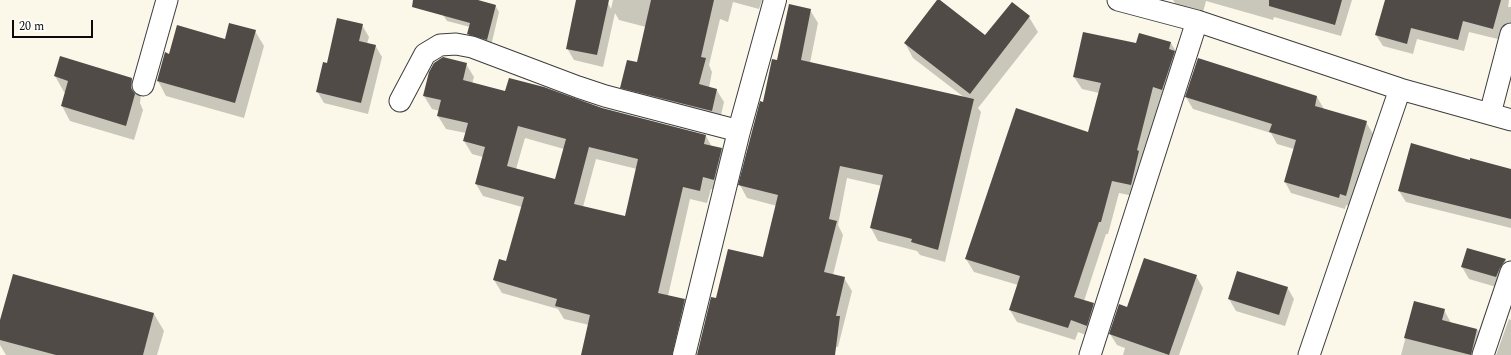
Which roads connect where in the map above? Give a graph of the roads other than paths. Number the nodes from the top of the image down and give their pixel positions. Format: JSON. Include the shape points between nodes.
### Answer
{"nodes":[{"id":1,"x":167,"y":0,"type":"edge"},
{"id":2,"x":775,"y":0,"type":"edge"},
{"id":3,"x":1118,"y":0,"type":"edge"},
{"id":4,"x":1197,"y":21,"type":"junction"},
{"id":5,"x":1511,"y":34,"type":"edge"},
{"id":6,"x":143,"y":85,"type":"dead end"},
{"id":7,"x":1400,"y":89,"type":"junction"},
{"id":8,"x":400,"y":101,"type":"dead end"},
{"id":9,"x":1490,"y":114,"type":"junction"},
{"id":10,"x":1511,"y":120,"type":"edge"},
{"id":11,"x":739,"y":131,"type":"junction"},
{"id":12,"x":1511,"y":272,"type":"edge"},
{"id":13,"x":684,"y":355,"type":"edge"},
{"id":14,"x":1090,"y":355,"type":"edge"},
{"id":15,"x":1309,"y":355,"type":"edge"},
{"id":16,"x":1482,"y":355,"type":"edge"}],
"edges":[{"from":1,"to":6,"type":"street"},
{"from":2,"to":11,"type":"street"},
{"from":3,"to":4,"type":"street"},
{"from":4,"to":7,"type":"street"},
{"from":4,"to":14,"type":"street"},
{"from":5,"to":9,"type":"street"},
{"from":7,"to":9,"type":"street"},
{"from":7,"to":15,"type":"street"},
{"from":8,"to":11,"type":"street","via":[[425,54],[440,45],[456,44],[472,47],[578,88]]},
{"from":9,"to":10,"type":"street"},
{"from":11,"to":13,"type":"street"},
{"from":12,"to":16,"type":"street"}]}
